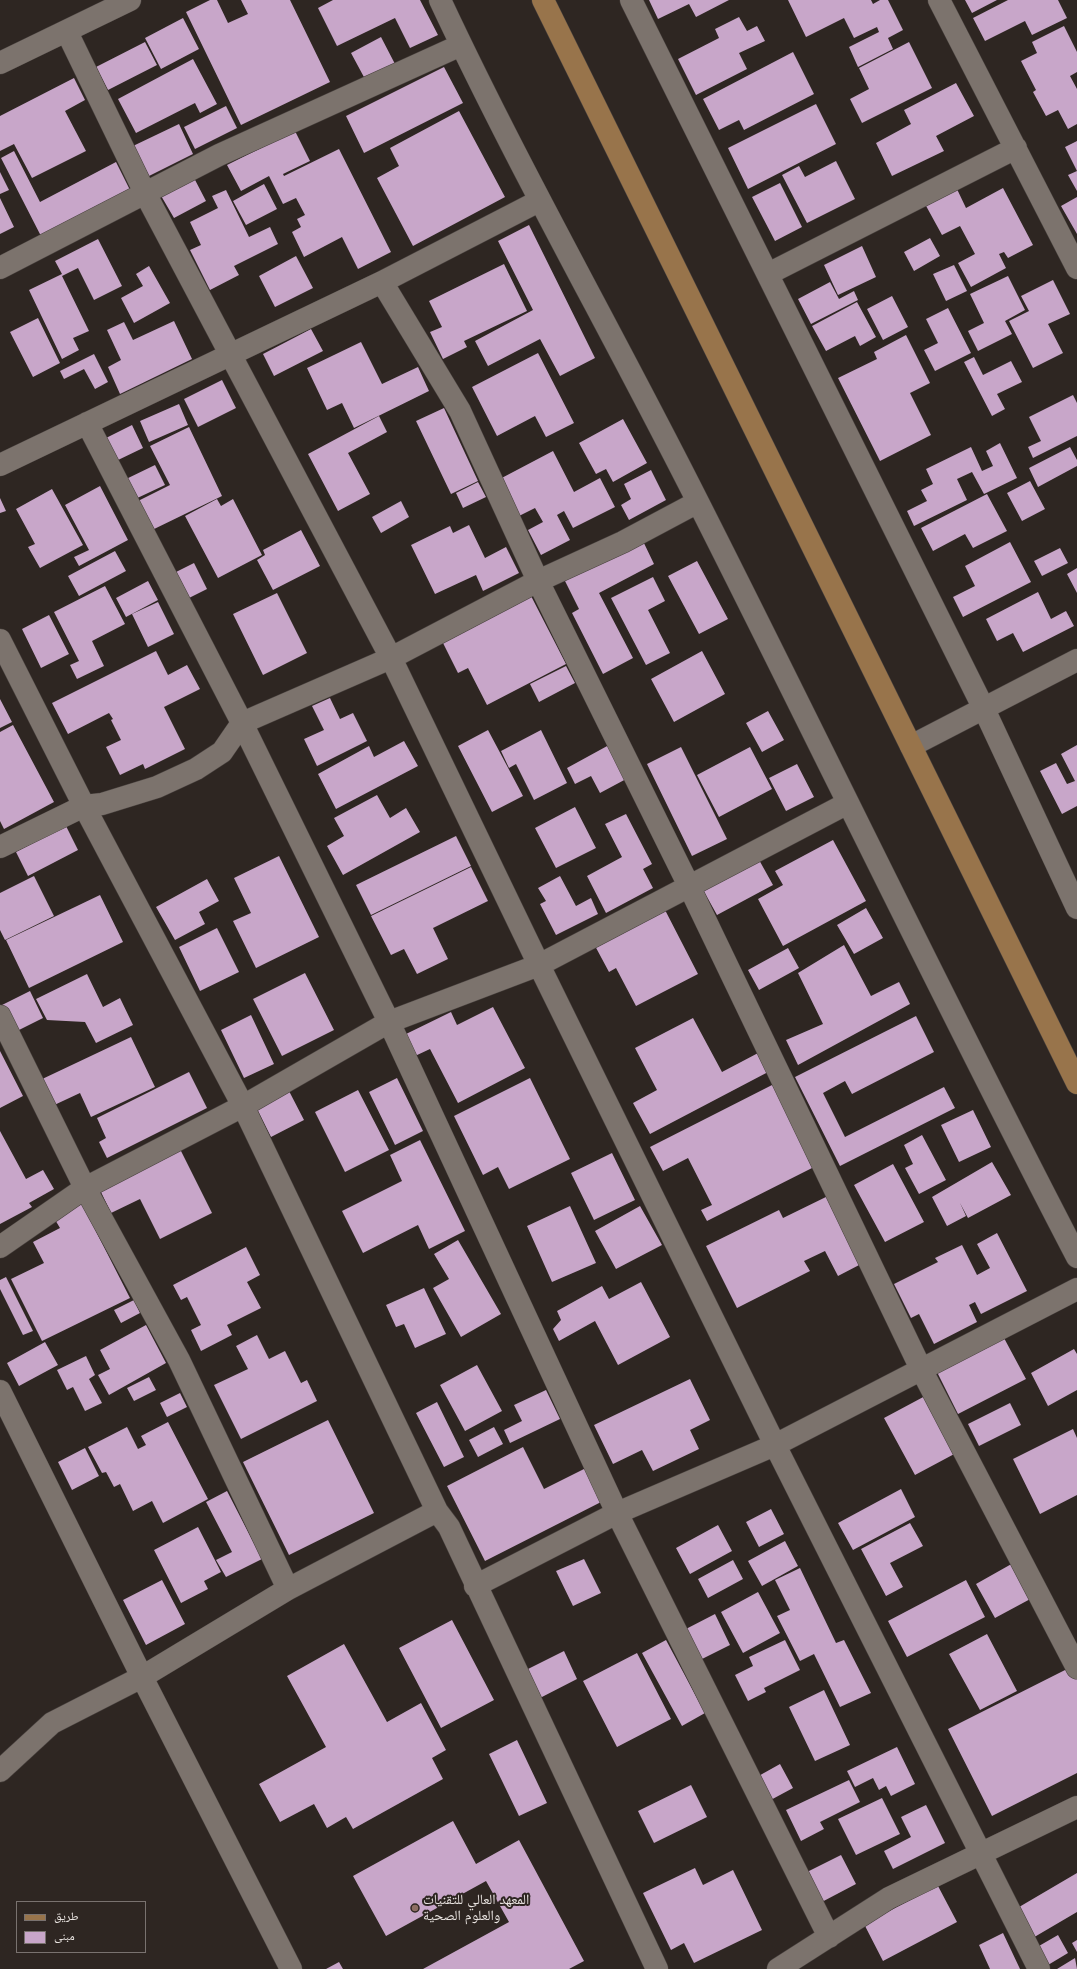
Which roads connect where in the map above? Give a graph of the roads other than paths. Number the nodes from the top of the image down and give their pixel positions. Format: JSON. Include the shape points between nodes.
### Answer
{"nodes":[{"id":1,"x":130,"y":0,"type":"edge"},
{"id":2,"x":440,"y":0,"type":"edge"},
{"id":3,"x":543,"y":0,"type":"edge"},
{"id":4,"x":631,"y":0,"type":"edge"},
{"id":5,"x":939,"y":0,"type":"edge"},
{"id":6,"x":67,"y":32,"type":"junction"},
{"id":7,"x":461,"y":45,"type":"junction"},
{"id":8,"x":0,"y":63,"type":"edge"},
{"id":9,"x":1016,"y":148,"type":"junction"},
{"id":10,"x":145,"y":192,"type":"junction"},
{"id":11,"x":540,"y":201,"type":"junction"},
{"id":12,"x":0,"y":268,"type":"edge"},
{"id":13,"x":1077,"y":268,"type":"edge"},
{"id":14,"x":768,"y":274,"type":"junction"},
{"id":15,"x":382,"y":282,"type":"junction"},
{"id":16,"x":230,"y":356,"type":"junction"},
{"id":17,"x":87,"y":423,"type":"junction"},
{"id":18,"x":0,"y":465,"type":"edge"},
{"id":19,"x":698,"y":502,"type":"junction"},
{"id":20,"x":538,"y":581,"type":"junction"},
{"id":21,"x":0,"y":640,"type":"edge"},
{"id":22,"x":391,"y":658,"type":"junction"},
{"id":23,"x":1077,"y":660,"type":"edge"},
{"id":24,"x":984,"y":709,"type":"junction"},
{"id":25,"x":242,"y":723,"type":"junction"},
{"id":26,"x":911,"y":746,"type":"junction"},
{"id":27,"x":848,"y":803,"type":"junction"},
{"id":28,"x":84,"y":806,"type":"junction"},
{"id":29,"x":0,"y":847,"type":"edge"},
{"id":30,"x":689,"y":886,"type":"junction"},
{"id":31,"x":1077,"y":908,"type":"edge"},
{"id":32,"x":539,"y":965,"type":"junction"},
{"id":33,"x":0,"y":1016,"type":"edge"},
{"id":34,"x":389,"y":1022,"type":"junction"},
{"id":35,"x":1077,"y":1083,"type":"edge"},
{"id":36,"x":243,"y":1106,"type":"junction"},
{"id":37,"x":85,"y":1188,"type":"junction"},
{"id":38,"x":0,"y":1247,"type":"edge"},
{"id":39,"x":1077,"y":1257,"type":"edge"},
{"id":40,"x":1077,"y":1289,"type":"edge"},
{"id":41,"x":921,"y":1369,"type":"junction"},
{"id":42,"x":0,"y":1391,"type":"edge"},
{"id":43,"x":775,"y":1445,"type":"junction"},
{"id":44,"x":437,"y":1511,"type":"junction"},
{"id":45,"x":617,"y":1513,"type":"junction"},
{"id":46,"x":475,"y":1586,"type":"junction"},
{"id":47,"x":288,"y":1589,"type":"junction"},
{"id":48,"x":1077,"y":1668,"type":"edge"},
{"id":49,"x":142,"y":1677,"type":"junction"},
{"id":50,"x":0,"y":1772,"type":"edge"},
{"id":51,"x":1077,"y":1807,"type":"edge"},
{"id":52,"x":982,"y":1854,"type":"junction"},
{"id":53,"x":829,"y":1937,"type":"junction"},
{"id":54,"x":292,"y":1969,"type":"edge"},
{"id":55,"x":657,"y":1969,"type":"edge"},
{"id":56,"x":778,"y":1969,"type":"edge"},
{"id":57,"x":1039,"y":1969,"type":"edge"}],
"edges":[{"from":1,"to":6,"type":"street"},
{"from":2,"to":7,"type":"street"},
{"from":3,"to":26,"type":"main road"},
{"from":4,"to":14,"type":"street"},
{"from":5,"to":9,"type":"street"},
{"from":6,"to":8,"type":"street"},
{"from":6,"to":10,"type":"street"},
{"from":7,"to":10,"type":"street","via":[[219,155]]},
{"from":7,"to":11,"type":"street"},
{"from":9,"to":13,"type":"street"},
{"from":9,"to":14,"type":"street"},
{"from":10,"to":12,"type":"street"},
{"from":10,"to":16,"type":"street"},
{"from":11,"to":15,"type":"street"},
{"from":11,"to":19,"type":"street"},
{"from":14,"to":24,"type":"street"},
{"from":15,"to":16,"type":"street"},
{"from":15,"to":20,"type":"street","via":[[460,411]]},
{"from":16,"to":17,"type":"street"},
{"from":16,"to":22,"type":"street"},
{"from":17,"to":18,"type":"street"},
{"from":17,"to":25,"type":"street"},
{"from":19,"to":20,"type":"street","via":[[623,542]]},
{"from":19,"to":27,"type":"street"},
{"from":20,"to":22,"type":"street"},
{"from":20,"to":30,"type":"street"},
{"from":21,"to":28,"type":"street"},
{"from":22,"to":25,"type":"street"},
{"from":22,"to":32,"type":"street"},
{"from":23,"to":24,"type":"street"},
{"from":24,"to":26,"type":"street"},
{"from":24,"to":31,"type":"street"},
{"from":25,"to":28,"type":"street","via":[[222,752],[196,769],[157,787],[102,804]]},
{"from":25,"to":34,"type":"street"},
{"from":26,"to":35,"type":"main road"},
{"from":27,"to":30,"type":"street"},
{"from":27,"to":39,"type":"street"},
{"from":28,"to":29,"type":"street"},
{"from":28,"to":36,"type":"street"},
{"from":30,"to":32,"type":"street"},
{"from":30,"to":41,"type":"street"},
{"from":32,"to":34,"type":"street"},
{"from":32,"to":43,"type":"street"},
{"from":33,"to":37,"type":"street"},
{"from":34,"to":36,"type":"street"},
{"from":34,"to":45,"type":"street"},
{"from":36,"to":37,"type":"street"},
{"from":36,"to":44,"type":"street"},
{"from":37,"to":38,"type":"street"},
{"from":37,"to":47,"type":"street","via":[[179,1360]]},
{"from":40,"to":41,"type":"street"},
{"from":41,"to":43,"type":"street"},
{"from":41,"to":48,"type":"street"},
{"from":42,"to":49,"type":"street"},
{"from":43,"to":45,"type":"street"},
{"from":43,"to":52,"type":"street"},
{"from":44,"to":46,"type":"street","via":[[449,1527]]},
{"from":44,"to":47,"type":"street"},
{"from":45,"to":46,"type":"street"},
{"from":45,"to":53,"type":"street"},
{"from":46,"to":55,"type":"street"},
{"from":47,"to":49,"type":"street"},
{"from":49,"to":50,"type":"street","via":[[52,1723]]},
{"from":49,"to":54,"type":"street"},
{"from":51,"to":52,"type":"street"},
{"from":52,"to":53,"type":"street","via":[[889,1898]]},
{"from":52,"to":57,"type":"street"},
{"from":53,"to":56,"type":"street"}]}
